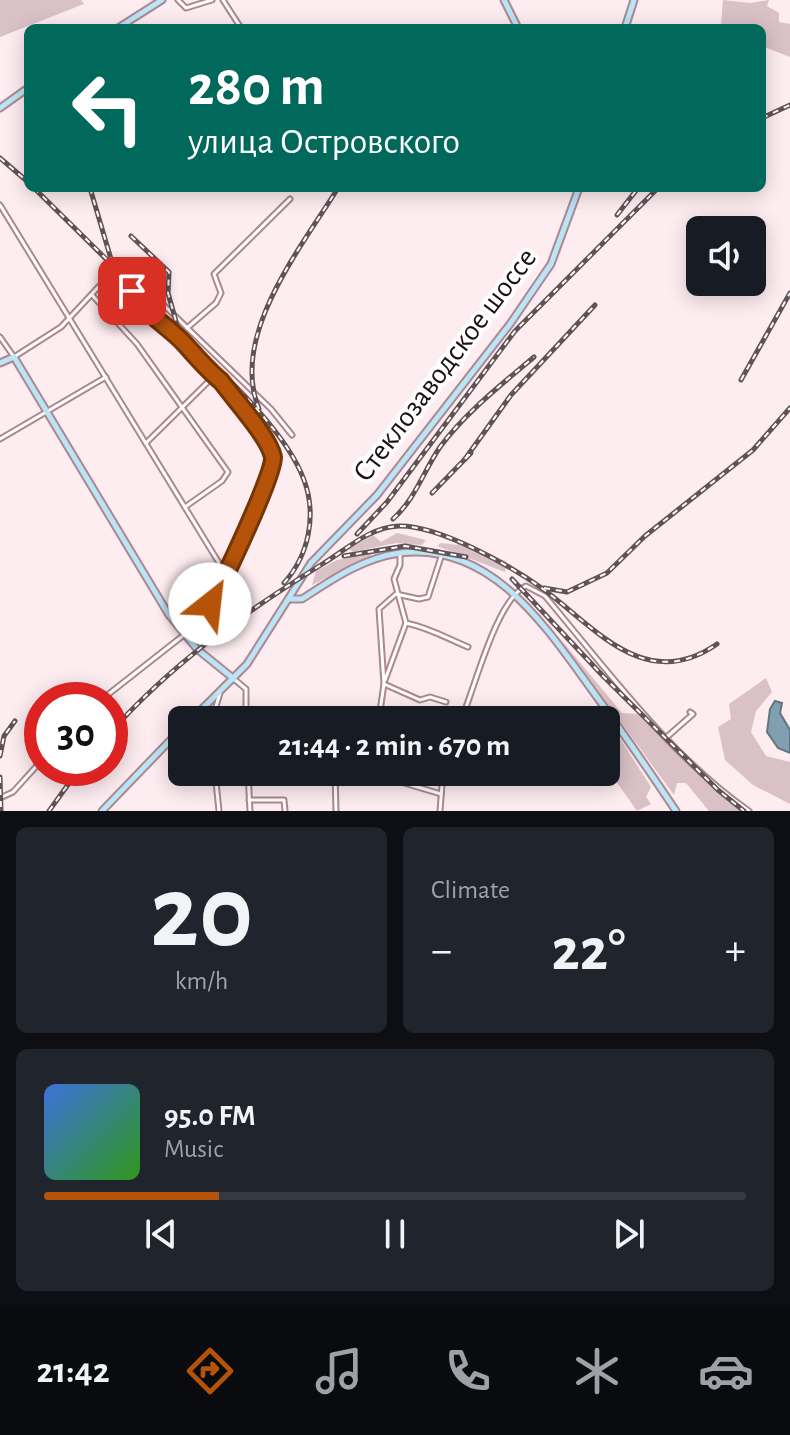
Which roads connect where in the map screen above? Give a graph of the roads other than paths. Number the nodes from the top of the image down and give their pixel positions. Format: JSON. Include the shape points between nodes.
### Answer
{"nodes":[{"id":1,"x":162,"y":0,"type":"edge"},
{"id":2,"x":178,"y":0,"type":"edge"},
{"id":3,"x":212,"y":0,"type":"edge"},
{"id":4,"x":223,"y":0,"type":"edge"},
{"id":5,"x":504,"y":0,"type":"edge"},
{"id":6,"x":634,"y":0,"type":"edge"},
{"id":7,"x":124,"y":24,"type":"edge"},
{"id":8,"x":238,"y":24,"type":"edge"},
{"id":9,"x":516,"y":24,"type":"edge"},
{"id":10,"x":626,"y":24,"type":"edge"},
{"id":11,"x":24,"y":91,"type":"edge"},
{"id":12,"x":0,"y":99,"type":"edge"},
{"id":13,"x":2,"y":107,"type":"edge"},
{"id":14,"x":578,"y":192,"type":"edge"},
{"id":15,"x":290,"y":199,"type":"dead end"},
{"id":16,"x":1,"y":206,"type":"edge"},
{"id":17,"x":132,"y":291,"type":"junction"},
{"id":18,"x":92,"y":295,"type":"junction"},
{"id":19,"x":71,"y":317,"type":"junction"},
{"id":20,"x":187,"y":328,"type":"junction"},
{"id":21,"x":0,"y":337,"type":"edge"},
{"id":22,"x":14,"y":357,"type":"junction"},
{"id":23,"x":0,"y":363,"type":"edge"},
{"id":24,"x":106,"y":377,"type":"junction"},
{"id":25,"x":212,"y":377,"type":"junction"},
{"id":26,"x":180,"y":409,"type":"junction"},
{"id":27,"x":45,"y":412,"type":"junction"},
{"id":28,"x":292,"y":435,"type":"dead end"},
{"id":29,"x":0,"y":439,"type":"edge"},
{"id":30,"x":146,"y":443,"type":"junction"},
{"id":31,"x":185,"y":507,"type":"junction"},
{"id":32,"x":400,"y":553,"type":"junction"},
{"id":33,"x":441,"y":557,"type":"junction"},
{"id":34,"x":227,"y":576,"type":"junction"},
{"id":35,"x":300,"y":582,"type":"junction"},
{"id":36,"x":312,"y":592,"type":"junction"},
{"id":37,"x":515,"y":593,"type":"junction"},
{"id":38,"x":396,"y":594,"type":"junction"},
{"id":39,"x":291,"y":599,"type":"junction"},
{"id":40,"x":406,"y":623,"type":"junction"},
{"id":41,"x":185,"y":637,"type":"junction"},
{"id":42,"x":468,"y":647,"type":"dead end"},
{"id":43,"x":234,"y":679,"type":"junction"},
{"id":44,"x":125,"y":682,"type":"edge"},
{"id":45,"x":384,"y":684,"type":"junction"},
{"id":46,"x":220,"y":693,"type":"junction"},
{"id":47,"x":446,"y":702,"type":"dead end"},
{"id":48,"x":206,"y":706,"type":"edge"},
{"id":49,"x":215,"y":706,"type":"edge"},
{"id":50,"x":246,"y":706,"type":"edge"},
{"id":51,"x":381,"y":706,"type":"edge"},
{"id":52,"x":466,"y":706,"type":"edge"},
{"id":53,"x":690,"y":712,"type":"dead end"},
{"id":54,"x":668,"y":736,"type":"junction"},
{"id":55,"x":168,"y":743,"type":"edge"},
{"id":56,"x":24,"y":780,"type":"edge"},
{"id":57,"x":216,"y":786,"type":"edge"},
{"id":58,"x":248,"y":786,"type":"edge"},
{"id":59,"x":335,"y":786,"type":"edge"},
{"id":60,"x":414,"y":786,"type":"edge"},
{"id":61,"x":442,"y":786,"type":"edge"},
{"id":62,"x":441,"y":794,"type":"junction"},
{"id":63,"x":0,"y":798,"type":"edge"},
{"id":64,"x":249,"y":800,"type":"junction"},
{"id":65,"x":102,"y":811,"type":"edge"},
{"id":66,"x":219,"y":811,"type":"edge"},
{"id":67,"x":250,"y":811,"type":"edge"},
{"id":68,"x":285,"y":811,"type":"edge"},
{"id":69,"x":336,"y":811,"type":"edge"},
{"id":70,"x":440,"y":811,"type":"edge"},
{"id":71,"x":676,"y":811,"type":"edge"},
{"id":72,"x":749,"y":811,"type":"edge"}],
"edges":[{"from":1,"to":7,"type":"main road"},
{"from":2,"to":3,"type":"street","via":[[186,8]]},
{"from":4,"to":8,"type":"street"},
{"from":5,"to":9,"type":"main road"},
{"from":6,"to":10,"type":"main road"},
{"from":11,"to":13,"type":"main road"},
{"from":12,"to":13,"type":"main road"},
{"from":14,"to":35,"type":"main road","name":"Стеклозаводское шоссе","via":[[551,264],[519,312],[377,495]]},
{"from":15,"to":20,"type":"street","via":[[214,274],[221,293]]},
{"from":16,"to":19,"type":"street"},
{"from":17,"to":18,"type":"street","via":[[110,278]]},
{"from":17,"to":20,"type":"street","via":[[142,284]]},
{"from":17,"to":25,"type":"street"},
{"from":18,"to":19,"type":"street"},
{"from":18,"to":26,"type":"street","via":[[137,344]]},
{"from":19,"to":22,"type":"street"},
{"from":19,"to":24,"type":"street"},
{"from":20,"to":28,"type":"street"},
{"from":21,"to":22,"type":"street"},
{"from":22,"to":23,"type":"main road"},
{"from":22,"to":27,"type":"main road"},
{"from":24,"to":27,"type":"street"},
{"from":24,"to":30,"type":"street"},
{"from":25,"to":26,"type":"street"},
{"from":25,"to":34,"type":"street","via":[[221,381],[272,453],[274,468]]},
{"from":26,"to":30,"type":"street"},
{"from":26,"to":31,"type":"street","via":[[228,472]]},
{"from":27,"to":29,"type":"street"},
{"from":27,"to":41,"type":"main road"},
{"from":30,"to":31,"type":"street"},
{"from":31,"to":34,"type":"street"},
{"from":32,"to":33,"type":"main road"},
{"from":32,"to":36,"type":"main road","via":[[364,562]]},
{"from":32,"to":38,"type":"street"},
{"from":33,"to":37,"type":"main road","via":[[483,570]]},
{"from":33,"to":38,"type":"street","via":[[428,597]]},
{"from":34,"to":41,"type":"street"},
{"from":35,"to":36,"type":"main road"},
{"from":35,"to":39,"type":"main road","name":"Стеклозаводское шоссе"},
{"from":36,"to":39,"type":"main road"},
{"from":37,"to":52,"type":"street"},
{"from":37,"to":54,"type":"street","via":[[526,586],[545,596],[631,700]]},
{"from":37,"to":71,"type":"main road","via":[[542,622]]},
{"from":38,"to":40,"type":"street"},
{"from":38,"to":45,"type":"street","via":[[379,609]]},
{"from":39,"to":43,"type":"main road","name":"Стеклозаводское шоссе"},
{"from":40,"to":42,"type":"street"},
{"from":40,"to":45,"type":"street"},
{"from":41,"to":43,"type":"main road"},
{"from":41,"to":44,"type":"street"},
{"from":43,"to":46,"type":"main road","name":"Стеклозаводское шоссе"},
{"from":43,"to":50,"type":"street","via":[[246,689]]},
{"from":45,"to":47,"type":"street","via":[[420,700]]},
{"from":45,"to":51,"type":"street"},
{"from":46,"to":48,"type":"main road","name":"Стеклозаводское шоссе"},
{"from":46,"to":49,"type":"street"},
{"from":53,"to":54,"type":"street"},
{"from":54,"to":72,"type":"street"},
{"from":55,"to":65,"type":"main road"},
{"from":56,"to":63,"type":"street"},
{"from":57,"to":66,"type":"street"},
{"from":58,"to":64,"type":"street"},
{"from":59,"to":69,"type":"street"},
{"from":60,"to":62,"type":"street"},
{"from":61,"to":62,"type":"street"},
{"from":62,"to":70,"type":"street"},
{"from":64,"to":67,"type":"street"},
{"from":64,"to":68,"type":"street","via":[[284,800]]}]}
